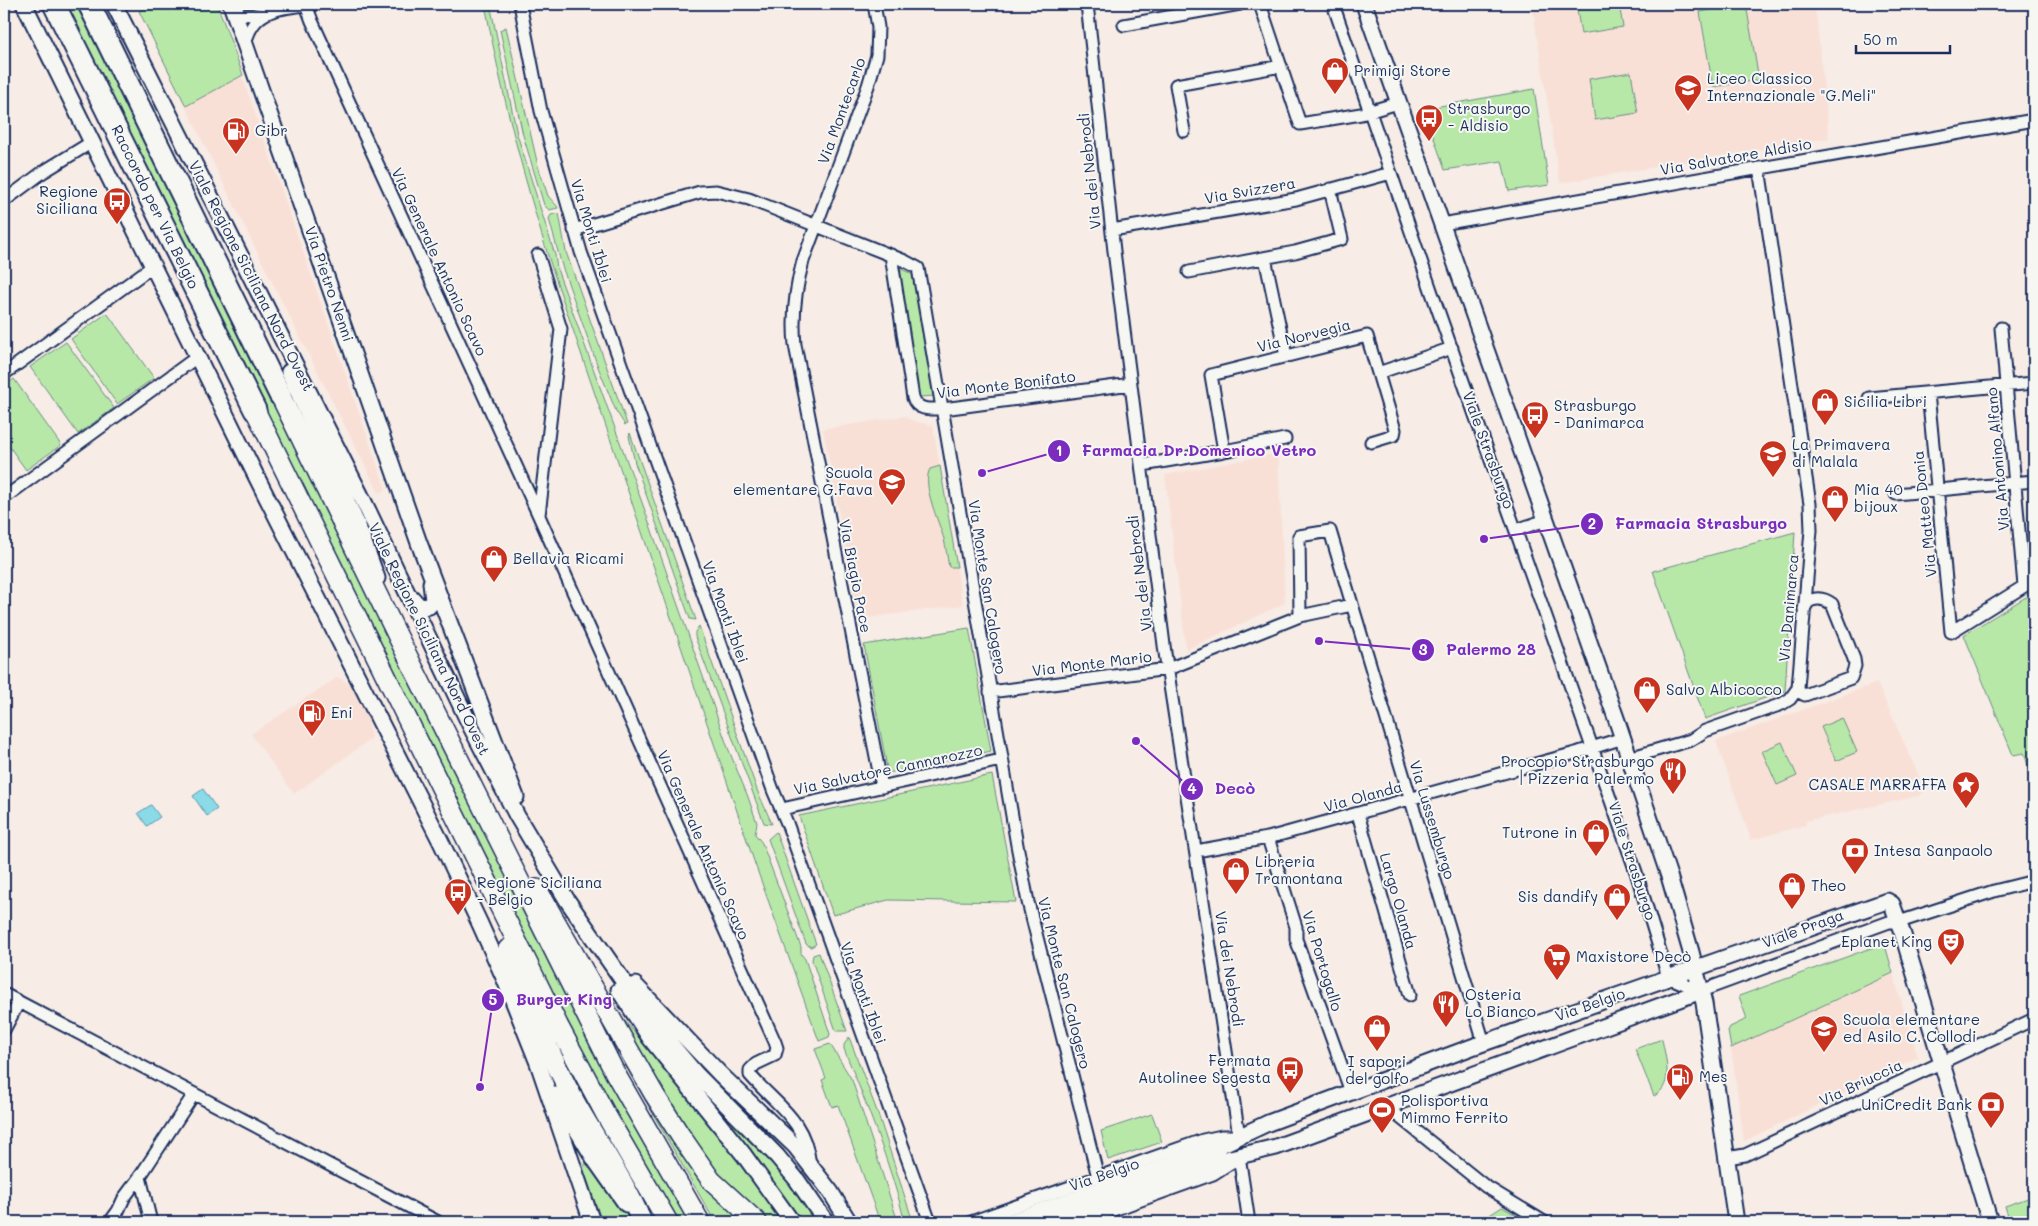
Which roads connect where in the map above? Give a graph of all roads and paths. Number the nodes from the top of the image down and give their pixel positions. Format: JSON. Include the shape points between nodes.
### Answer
{"nodes":[{"id":1,"x":24,"y":4,"type":"edge"},
{"id":2,"x":54,"y":4,"type":"edge"},
{"id":3,"x":89,"y":4,"type":"edge"},
{"id":4,"x":114,"y":4,"type":"edge"},
{"id":5,"x":310,"y":4,"type":"edge"},
{"id":6,"x":520,"y":4,"type":"edge"},
{"id":7,"x":874,"y":4,"type":"edge"},
{"id":8,"x":1087,"y":4,"type":"edge"},
{"id":9,"x":1240,"y":4,"type":"edge"},
{"id":10,"x":1260,"y":4,"type":"edge"},
{"id":11,"x":1333,"y":4,"type":"edge"},
{"id":12,"x":1364,"y":4,"type":"edge"},
{"id":13,"x":235,"y":7,"type":"edge"},
{"id":14,"x":267,"y":12,"type":"junction"},
{"id":15,"x":1124,"y":25,"type":"dead end"},
{"id":16,"x":245,"y":45,"type":"junction"},
{"id":17,"x":1281,"y":66,"type":"junction"},
{"id":18,"x":1398,"y":103,"type":"junction"},
{"id":19,"x":1371,"y":112,"type":"junction"},
{"id":20,"x":2034,"y":120,"type":"edge"},
{"id":21,"x":1184,"y":131,"type":"dead end"},
{"id":22,"x":92,"y":142,"type":"junction"},
{"id":23,"x":1759,"y":168,"type":"junction"},
{"id":24,"x":1391,"y":173,"type":"junction"},
{"id":25,"x":1330,"y":189,"type":"junction"},
{"id":26,"x":4,"y":200,"type":"edge"},
{"id":27,"x":1442,"y":224,"type":"junction"},
{"id":28,"x":816,"y":225,"type":"junction"},
{"id":29,"x":574,"y":230,"type":"junction"},
{"id":30,"x":1112,"y":230,"type":"junction"},
{"id":31,"x":538,"y":255,"type":"dead end"},
{"id":32,"x":891,"y":255,"type":"junction"},
{"id":33,"x":1265,"y":258,"type":"junction"},
{"id":34,"x":153,"y":266,"type":"junction"},
{"id":35,"x":1189,"y":272,"type":"dead end"},
{"id":36,"x":274,"y":321,"type":"junction"},
{"id":37,"x":2002,"y":328,"type":"dead end"},
{"id":38,"x":1452,"y":348,"type":"junction"},
{"id":39,"x":1286,"y":356,"type":"junction"},
{"id":40,"x":197,"y":357,"type":"junction"},
{"id":41,"x":1378,"y":373,"type":"junction"},
{"id":42,"x":4,"y":374,"type":"edge"},
{"id":43,"x":2034,"y":383,"type":"edge"},
{"id":44,"x":1132,"y":384,"type":"junction"},
{"id":45,"x":2006,"y":386,"type":"junction"},
{"id":46,"x":1928,"y":392,"type":"junction"},
{"id":47,"x":280,"y":395,"type":"joint"},
{"id":48,"x":1869,"y":398,"type":"dead end"},
{"id":49,"x":943,"y":409,"type":"junction"},
{"id":50,"x":255,"y":410,"type":"joint"},
{"id":51,"x":1285,"y":439,"type":"dead end"},
{"id":52,"x":1371,"y":442,"type":"dead end"},
{"id":53,"x":1224,"y":452,"type":"junction"},
{"id":54,"x":1143,"y":465,"type":"junction"},
{"id":55,"x":2034,"y":481,"type":"edge"},
{"id":56,"x":2015,"y":483,"type":"junction"},
{"id":57,"x":1938,"y":490,"type":"junction"},
{"id":58,"x":1896,"y":494,"type":"dead end"},
{"id":59,"x":4,"y":498,"type":"edge"},
{"id":60,"x":539,"y":516,"type":"junction"},
{"id":61,"x":1546,"y":520,"type":"junction"},
{"id":62,"x":1516,"y":530,"type":"junction"},
{"id":63,"x":427,"y":564,"type":"junction"},
{"id":64,"x":402,"y":583,"type":"junction"},
{"id":65,"x":2029,"y":583,"type":"edge"},
{"id":66,"x":1352,"y":605,"type":"junction"},
{"id":67,"x":1804,"y":609,"type":"junction"},
{"id":68,"x":1300,"y":616,"type":"junction"},
{"id":69,"x":402,"y":645,"type":"junction"},
{"id":70,"x":1168,"y":669,"type":"junction"},
{"id":71,"x":1798,"y":688,"type":"junction"},
{"id":72,"x":990,"y":692,"type":"junction"},
{"id":73,"x":446,"y":732,"type":"junction"},
{"id":74,"x":1622,"y":738,"type":"junction"},
{"id":75,"x":420,"y":746,"type":"junction"},
{"id":76,"x":1594,"y":748,"type":"junction"},
{"id":77,"x":1629,"y":758,"type":"junction"},
{"id":78,"x":1001,"y":760,"type":"junction"},
{"id":79,"x":882,"y":787,"type":"junction"},
{"id":80,"x":1410,"y":799,"type":"junction"},
{"id":81,"x":782,"y":809,"type":"junction"},
{"id":82,"x":1358,"y":814,"type":"junction"},
{"id":83,"x":1268,"y":838,"type":"junction"},
{"id":84,"x":537,"y":849,"type":"junction"},
{"id":85,"x":1196,"y":851,"type":"junction"},
{"id":86,"x":2034,"y":881,"type":"edge"},
{"id":87,"x":567,"y":900,"type":"junction"},
{"id":88,"x":1899,"y":922,"type":"junction"},
{"id":89,"x":603,"y":951,"type":"junction"},
{"id":90,"x":1695,"y":968,"type":"junction"},
{"id":91,"x":1668,"y":977,"type":"junction"},
{"id":92,"x":1701,"y":991,"type":"junction"},
{"id":93,"x":4,"y":994,"type":"edge"},
{"id":94,"x":1410,"y":995,"type":"dead end"},
{"id":95,"x":19,"y":1002,"type":"junction"},
{"id":96,"x":2034,"y":1019,"type":"edge"},
{"id":97,"x":4,"y":1030,"type":"edge"},
{"id":98,"x":1484,"y":1043,"type":"junction"},
{"id":99,"x":1456,"y":1053,"type":"junction"},
{"id":100,"x":538,"y":1063,"type":"junction"},
{"id":101,"x":1942,"y":1063,"type":"junction"},
{"id":102,"x":1417,"y":1067,"type":"junction"},
{"id":103,"x":1465,"y":1076,"type":"junction"},
{"id":104,"x":1426,"y":1091,"type":"junction"},
{"id":105,"x":1351,"y":1092,"type":"junction"},
{"id":106,"x":194,"y":1094,"type":"junction"},
{"id":107,"x":1383,"y":1107,"type":"junction"},
{"id":108,"x":1239,"y":1136,"type":"junction"},
{"id":109,"x":1239,"y":1156,"type":"junction"},
{"id":110,"x":1208,"y":1158,"type":"junction"},
{"id":111,"x":1727,"y":1158,"type":"junction"},
{"id":112,"x":810,"y":1164,"type":"junction"},
{"id":113,"x":140,"y":1177,"type":"junction"},
{"id":114,"x":1098,"y":1177,"type":"junction"},
{"id":115,"x":110,"y":1222,"type":"edge"},
{"id":116,"x":151,"y":1222,"type":"edge"},
{"id":117,"x":438,"y":1222,"type":"edge"},
{"id":118,"x":592,"y":1222,"type":"edge"},
{"id":119,"x":638,"y":1222,"type":"edge"},
{"id":120,"x":642,"y":1222,"type":"edge"},
{"id":121,"x":668,"y":1222,"type":"edge"},
{"id":122,"x":700,"y":1222,"type":"edge"},
{"id":123,"x":757,"y":1222,"type":"edge"},
{"id":124,"x":792,"y":1222,"type":"edge"},
{"id":125,"x":826,"y":1222,"type":"edge"},
{"id":126,"x":849,"y":1222,"type":"edge"},
{"id":127,"x":930,"y":1222,"type":"edge"},
{"id":128,"x":971,"y":1222,"type":"edge"},
{"id":129,"x":1008,"y":1222,"type":"edge"},
{"id":130,"x":1042,"y":1222,"type":"edge"},
{"id":131,"x":1080,"y":1222,"type":"edge"},
{"id":132,"x":1249,"y":1222,"type":"edge"},
{"id":133,"x":1544,"y":1222,"type":"edge"},
{"id":134,"x":1736,"y":1222,"type":"edge"},
{"id":135,"x":1990,"y":1222,"type":"edge"}],
"edges":[{"from":1,"to":22,"type":"street"},
{"from":2,"to":50,"type":"highway","name":"Raccordo per Via Belgio"},
{"from":3,"to":47,"type":"highway","name":"Raccordo per Via Belgio"},
{"from":4,"to":36,"type":"street","name":"Viale Regione Siciliana Nord Ovest"},
{"from":5,"to":14,"type":"street"},
{"from":5,"to":60,"type":"street","name":"Via Generale Antonio Scavo","via":[[312,21]]},
{"from":6,"to":29,"type":"street","name":"Via Monti Iblei","via":[[541,111]]},
{"from":7,"to":28,"type":"street","name":"Via Montecarlo","via":[[878,27],[877,55]]},
{"from":8,"to":30,"type":"street","name":"Via dei Nebrodi"},
{"from":9,"to":15,"type":"street"},
{"from":10,"to":17,"type":"street"},
{"from":11,"to":19,"type":"street","name":"Viale Strasburgo"},
{"from":12,"to":18,"type":"street","name":"Viale Strasburgo"},
{"from":13,"to":14,"type":"street","via":[[251,15]]},
{"from":13,"to":16,"type":"street","name":"Via Pietro Nenni"},
{"from":14,"to":16,"type":"street","via":[[251,26]]},
{"from":16,"to":63,"type":"street","name":"Via Pietro Nenni"},
{"from":17,"to":19,"type":"street","via":[[1300,124]]},
{"from":17,"to":21,"type":"street","via":[[1176,85]]},
{"from":18,"to":19,"type":"street"},
{"from":18,"to":27,"type":"street","name":"Viale Strasburgo"},
{"from":19,"to":24,"type":"street","name":"Viale Strasburgo"},
{"from":20,"to":23,"type":"street","name":"Via Salvatore Aldisio"},
{"from":22,"to":26,"type":"street"},
{"from":22,"to":34,"type":"street"},
{"from":23,"to":27,"type":"street","name":"Via Salvatore Aldisio"},
{"from":23,"to":67,"type":"street","name":"Via Danimarca","via":[[1809,496],[1811,530]]},
{"from":24,"to":25,"type":"street","name":"Via Svizzera"},
{"from":24,"to":38,"type":"street","name":"Viale Strasburgo"},
{"from":25,"to":30,"type":"street","name":"Via Svizzera","via":[[1296,199]]},
{"from":25,"to":33,"type":"street","via":[[1342,240]]},
{"from":27,"to":61,"type":"street","name":"Viale Strasburgo"},
{"from":28,"to":29,"type":"street","name":"Via Monte San Calogero","via":[[749,199],[716,191],[700,192]]},
{"from":28,"to":32,"type":"street","name":"Via Monte San Calogero"},
{"from":28,"to":79,"type":"street","name":"Via Biagio Pace","via":[[794,297],[795,345]]},
{"from":29,"to":81,"type":"street","name":"Via Monti Iblei","via":[[772,790]]},
{"from":30,"to":44,"type":"street","name":"Via dei Nebrodi"},
{"from":31,"to":60,"type":"street","via":[[561,338]]},
{"from":32,"to":49,"type":"street","name":"Via Monte San Calogero","via":[[914,265],[919,272]]},
{"from":32,"to":49,"type":"street","name":"Via Monte Bonifato","via":[[914,403],[927,409]]},
{"from":33,"to":35,"type":"street"},
{"from":33,"to":39,"type":"street"},
{"from":34,"to":40,"type":"street"},
{"from":34,"to":42,"type":"street"},
{"from":36,"to":64,"type":"street","name":"Viale Regione Siciliana Nord Ovest"},
{"from":36,"to":69,"type":"street","via":[[287,369],[365,542]]},
{"from":37,"to":45,"type":"street","name":"Via Antonino Alfano"},
{"from":38,"to":41,"type":"street"},
{"from":38,"to":62,"type":"street","name":"Viale Strasburgo"},
{"from":39,"to":41,"type":"street","name":"Via Norvegia","via":[[1367,336]]},
{"from":39,"to":53,"type":"street","name":"Via Norvegia","via":[[1211,375]]},
{"from":40,"to":59,"type":"street"},
{"from":40,"to":100,"type":"street","via":[[441,842],[505,980]]},
{"from":41,"to":52,"type":"street","via":[[1395,430],[1394,435]]},
{"from":43,"to":45,"type":"street"},
{"from":44,"to":49,"type":"street","name":"Via Monte Bonifato"},
{"from":44,"to":54,"type":"street","name":"Via dei Nebrodi"},
{"from":45,"to":46,"type":"street"},
{"from":45,"to":56,"type":"street","name":"Via Antonino Alfano"},
{"from":46,"to":48,"type":"street"},
{"from":46,"to":57,"type":"street","name":"Via Matteo Donia"},
{"from":47,"to":69,"type":"main road","name":"Viale Regione Siciliana Nord Ovest"},
{"from":49,"to":72,"type":"street","name":"Via Monte San Calogero"},
{"from":50,"to":75,"type":"main road"},
{"from":51,"to":53,"type":"street"},
{"from":53,"to":54,"type":"street"},
{"from":54,"to":70,"type":"street","name":"Via dei Nebrodi"},
{"from":55,"to":56,"type":"street"},
{"from":56,"to":57,"type":"street"},
{"from":56,"to":65,"type":"street","name":"Via Antonino Alfano"},
{"from":57,"to":58,"type":"street"},
{"from":57,"to":65,"type":"street","name":"Via Matteo Donia","via":[[1951,632]]},
{"from":60,"to":112,"type":"street","name":"Via Generale Antonio Scavo","via":[[775,1042],[775,1054],[756,1064],[750,1075],[795,1120],[805,1140]]},
{"from":61,"to":62,"type":"street"},
{"from":61,"to":74,"type":"street","name":"Viale Strasburgo"},
{"from":62,"to":76,"type":"street","name":"Viale Strasburgo"},
{"from":63,"to":64,"type":"street","name":"Via Pietro Nenni","via":[[433,596],[429,606],[422,608],[418,605]]},
{"from":63,"to":84,"type":"street","name":"Via Pietro Nenni"},
{"from":64,"to":84,"type":"street","name":"Viale Regione Siciliana Nord Ovest","via":[[495,775]]},
{"from":66,"to":68,"type":"street"},
{"from":66,"to":68,"type":"street","name":"Via Lussemburgo","via":[[1330,532],[1299,536]]},
{"from":66,"to":80,"type":"street","name":"Via Lussemburgo"},
{"from":67,"to":71,"type":"street","name":"Via Danimarca"},
{"from":67,"to":71,"type":"street","via":[[1808,602],[1820,598],[1832,604],[1856,666],[1851,678],[1843,682],[1805,695]]},
{"from":68,"to":70,"type":"street"},
{"from":69,"to":73,"type":"main road","name":"Viale Regione Siciliana Nord Ovest"},
{"from":70,"to":72,"type":"street","name":"Via Monte Mario"},
{"from":70,"to":85,"type":"street","name":"Via dei Nebrodi"},
{"from":71,"to":77,"type":"street","via":[[1782,704],[1705,731],[1691,740]]},
{"from":72,"to":78,"type":"street","name":"Via Monte San Calogero"},
{"from":73,"to":122,"type":"main road","name":"Viale Regione Siciliana Nord Ovest","via":[[615,1072]]},
{"from":73,"to":123,"type":"main road","via":[[680,1135],[711,1180]]},
{"from":74,"to":76,"type":"street","name":"Via Olanda"},
{"from":74,"to":77,"type":"street","name":"Viale Strasburgo"},
{"from":75,"to":120,"type":"main road","via":[[555,1064]]},
{"from":75,"to":121,"type":"main road","via":[[559,1027]]},
{"from":76,"to":80,"type":"street","name":"Via Olanda"},
{"from":76,"to":91,"type":"street","name":"Viale Strasburgo","via":[[1643,891]]},
{"from":77,"to":90,"type":"street","name":"Viale Strasburgo","via":[[1669,876]]},
{"from":78,"to":79,"type":"street","name":"Via Salvatore Cannarozzo"},
{"from":78,"to":114,"type":"street","name":"Via Monte San Calogero","via":[[1028,902]]},
{"from":79,"to":81,"type":"street","name":"Via Salvatore Cannarozzo"},
{"from":80,"to":82,"type":"street","name":"Via Olanda"},
{"from":80,"to":98,"type":"street","name":"Via Lussemburgo"},
{"from":81,"to":127,"type":"street","name":"Via Monti Iblei"},
{"from":82,"to":83,"type":"street","name":"Via Olanda"},
{"from":82,"to":94,"type":"street","name":"Largo Olanda"},
{"from":83,"to":85,"type":"street","name":"Via Olanda"},
{"from":83,"to":105,"type":"street","name":"Via Portogallo","via":[[1296,927],[1296,939]]},
{"from":84,"to":87,"type":"street","name":"Viale Regione Siciliana Nord Ovest"},
{"from":85,"to":108,"type":"street","name":"Via dei Nebrodi"},
{"from":86,"to":88,"type":"street","name":"Viale Praga"},
{"from":87,"to":89,"type":"street","name":"Viale Regione Siciliana Nord Ovest"},
{"from":87,"to":124,"type":"street","via":[[632,1012]]},
{"from":88,"to":90,"type":"street","name":"Viale Praga","via":[[1892,904],[1882,901]]},
{"from":88,"to":92,"type":"street","name":"Viale Praga","via":[[1889,922]]},
{"from":88,"to":101,"type":"street"},
{"from":89,"to":112,"type":"street"},
{"from":89,"to":125,"type":"street","name":"Viale Regione Siciliana Nord Ovest","via":[[664,1037],[777,1156]]},
{"from":90,"to":91,"type":"street","name":"Via Belgio"},
{"from":90,"to":92,"type":"street","name":"Viale Strasburgo"},
{"from":91,"to":92,"type":"street"},
{"from":91,"to":98,"type":"street","name":"Via Belgio"},
{"from":92,"to":103,"type":"street","name":"Via Belgio"},
{"from":92,"to":111,"type":"street","name":"Viale Strasburgo"},
{"from":93,"to":95,"type":"street"},
{"from":95,"to":97,"type":"street"},
{"from":95,"to":106,"type":"street"},
{"from":96,"to":101,"type":"street","name":"Via Briuccia"},
{"from":98,"to":99,"type":"street","name":"Via Belgio"},
{"from":99,"to":102,"type":"street","name":"Via Belgio"},
{"from":99,"to":103,"type":"street","via":[[1451,1064],[1457,1074]]},
{"from":100,"to":118,"type":"street"},
{"from":100,"to":119,"type":"street","via":[[596,1160]]},
{"from":101,"to":111,"type":"street","name":"Via Briuccia","via":[[1745,1155]]},
{"from":101,"to":135,"type":"street"},
{"from":102,"to":104,"type":"street","via":[[1426,1071],[1429,1078]]},
{"from":102,"to":105,"type":"street","name":"Via Belgio"},
{"from":103,"to":104,"type":"street","name":"Via Belgio"},
{"from":104,"to":107,"type":"street","name":"Via Belgio"},
{"from":105,"to":108,"type":"street","name":"Via Belgio"},
{"from":106,"to":113,"type":"street"},
{"from":106,"to":117,"type":"street"},
{"from":107,"to":109,"type":"street","name":"Via Belgio","via":[[1276,1147]]},
{"from":107,"to":133,"type":"street","via":[[1484,1186]]},
{"from":108,"to":110,"type":"street","name":"Via Belgio"},
{"from":108,"to":114,"type":"street","name":"Via Belgio","via":[[1203,1140]]},
{"from":109,"to":110,"type":"street","name":"Via Belgio"},
{"from":109,"to":131,"type":"street","name":"Via Belgio","via":[[1213,1174]]},
{"from":109,"to":132,"type":"street"},
{"from":110,"to":129,"type":"street","name":"Via Belgio"},
{"from":110,"to":130,"type":"street","name":"Via Belgio"},
{"from":111,"to":134,"type":"street","name":"Viale Strasburgo"},
{"from":112,"to":126,"type":"street"},
{"from":113,"to":115,"type":"street"},
{"from":113,"to":116,"type":"street"},
{"from":114,"to":128,"type":"street","name":"Via Belgio"}]}
